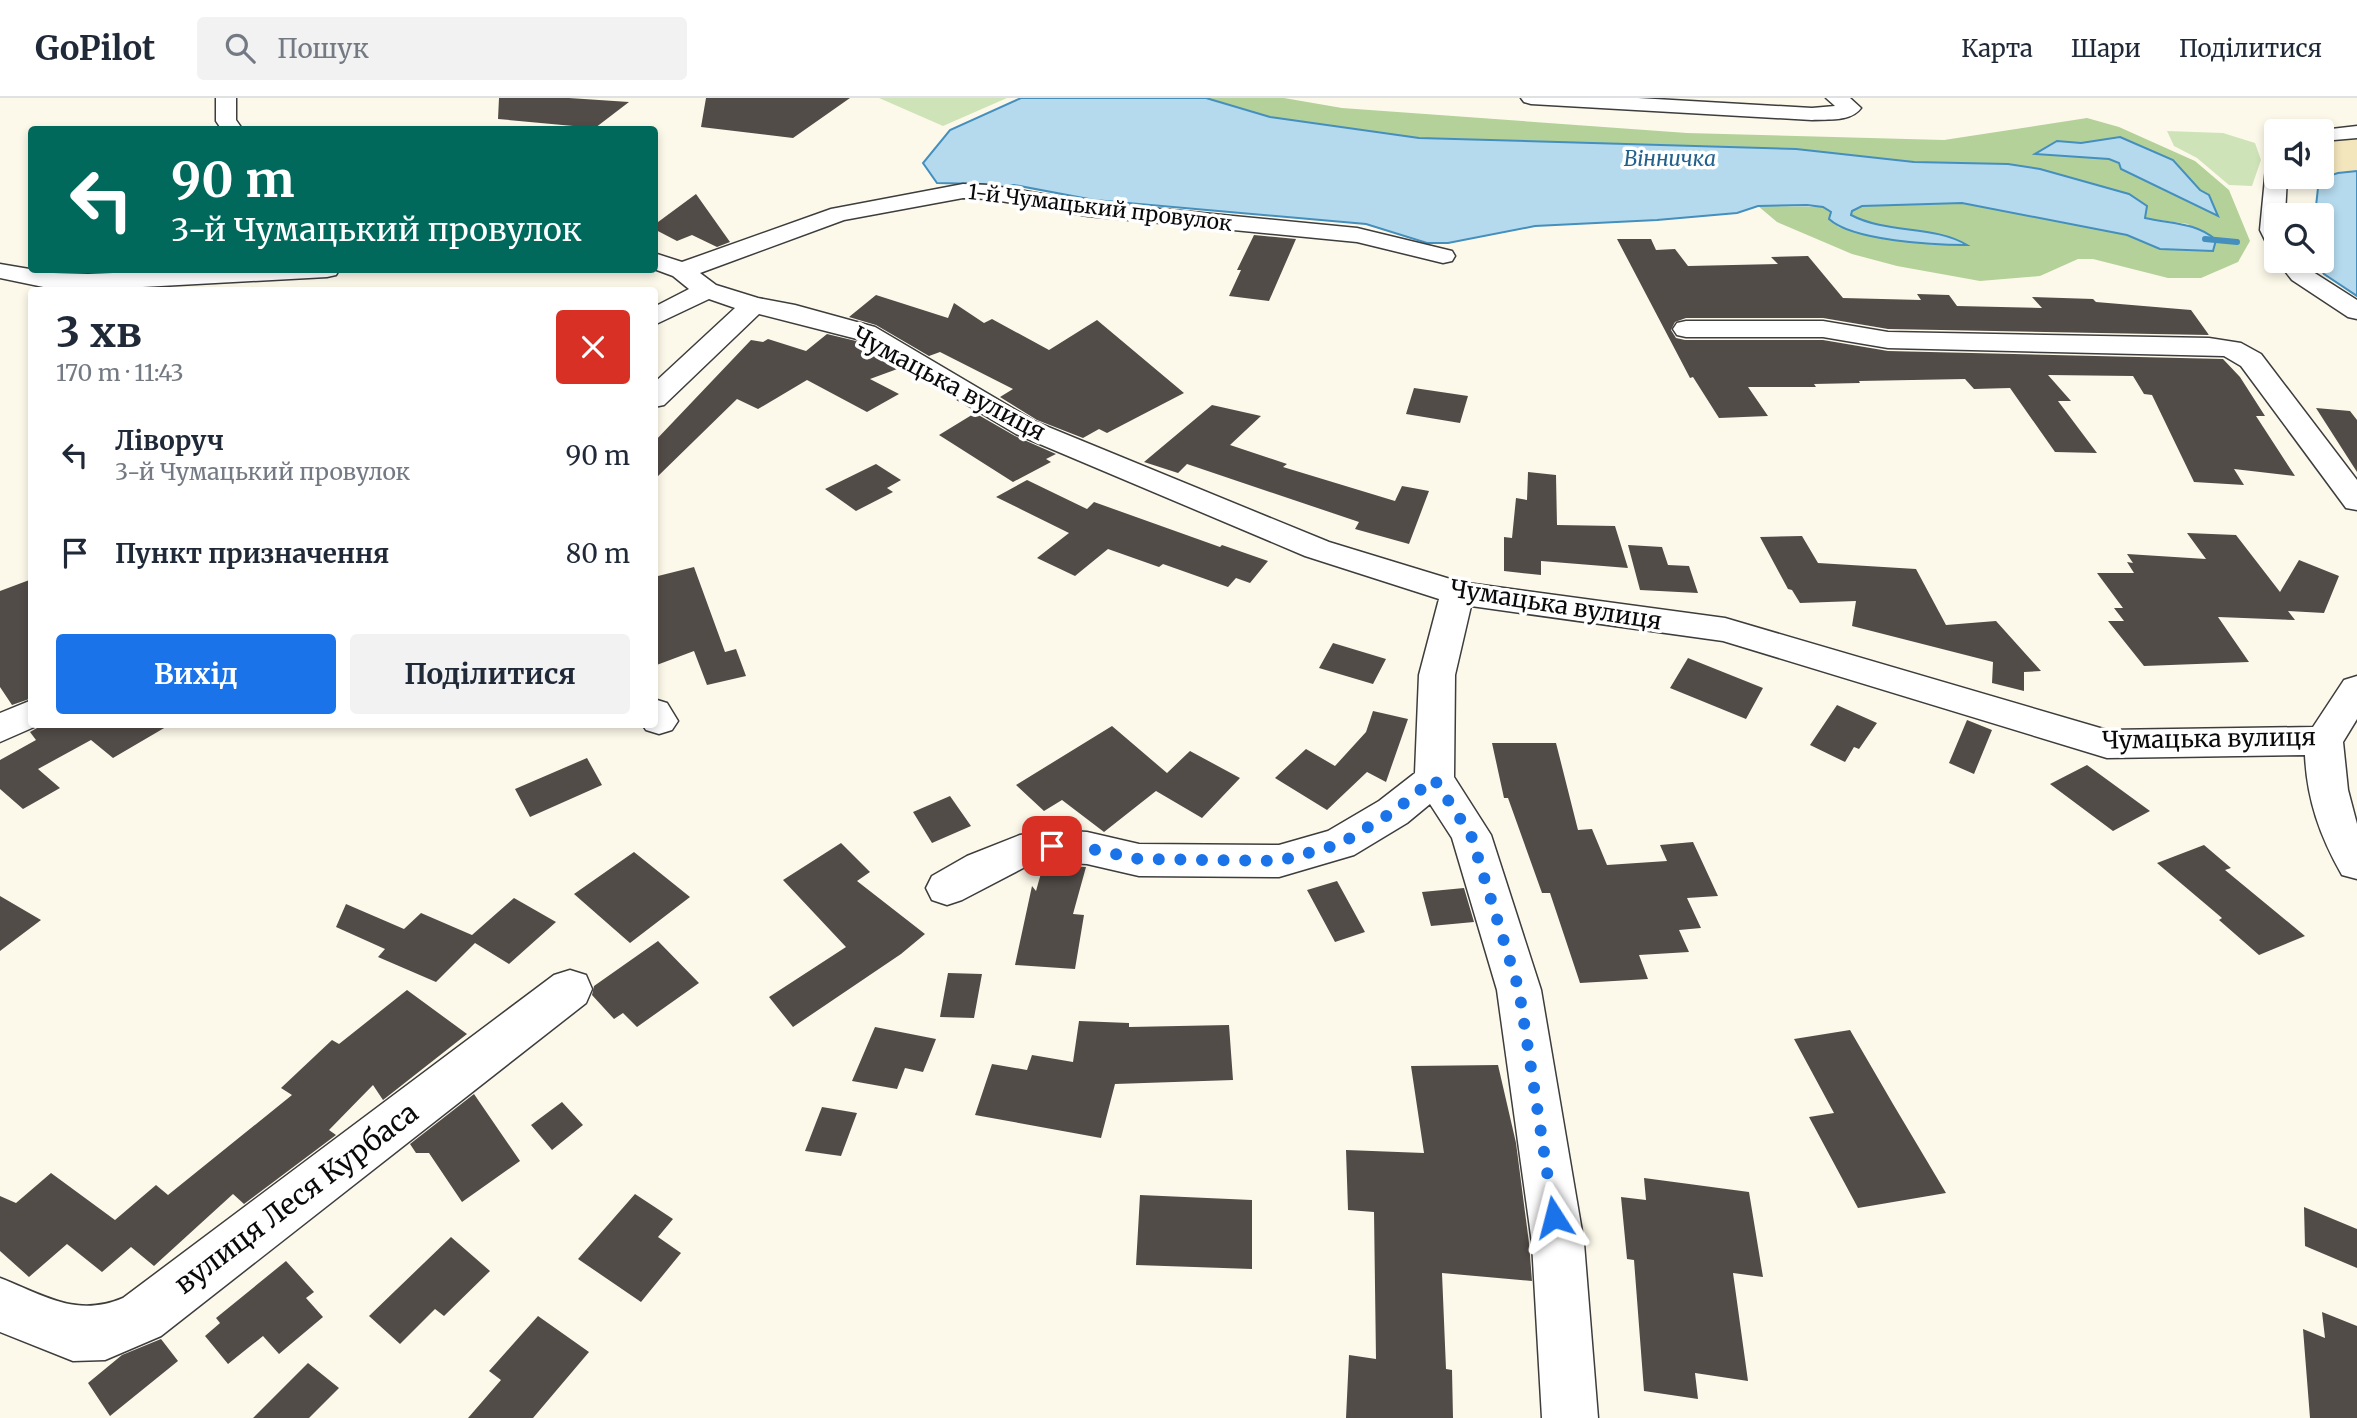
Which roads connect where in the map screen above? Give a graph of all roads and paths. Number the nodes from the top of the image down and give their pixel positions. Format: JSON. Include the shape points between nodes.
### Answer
{"nodes":[{"id":1,"x":226,"y":98,"type":"edge"},
{"id":2,"x":1531,"y":98,"type":"edge"},
{"id":3,"x":1836,"y":98,"type":"edge"},
{"id":4,"x":230,"y":126,"type":"edge"},
{"id":5,"x":2357,"y":132,"type":"edge"},
{"id":6,"x":2334,"y":134,"type":"edge"},
{"id":7,"x":1443,"y":256,"type":"dead end"},
{"id":8,"x":0,"y":271,"type":"edge"},
{"id":9,"x":267,"y":273,"type":"edge"},
{"id":10,"x":2299,"y":273,"type":"edge"},
{"id":11,"x":681,"y":274,"type":"edge"},
{"id":12,"x":753,"y":305,"type":"junction"},
{"id":13,"x":658,"y":311,"type":"edge"},
{"id":14,"x":2357,"y":311,"type":"edge"},
{"id":15,"x":1686,"y":329,"type":"dead end"},
{"id":16,"x":658,"y":395,"type":"edge"},
{"id":17,"x":2357,"y":501,"type":"edge"},
{"id":18,"x":1457,"y":593,"type":"junction"},
{"id":19,"x":2357,"y":689,"type":"edge"},
{"id":20,"x":28,"y":715,"type":"edge"},
{"id":21,"x":0,"y":730,"type":"edge"},
{"id":22,"x":2325,"y":741,"type":"junction"},
{"id":23,"x":1434,"y":779,"type":"junction"},
{"id":24,"x":2357,"y":863,"type":"edge"},
{"id":25,"x":947,"y":888,"type":"dead end"},
{"id":26,"x":570,"y":989,"type":"dead end"},
{"id":27,"x":0,"y":1305,"type":"edge"},
{"id":28,"x":1570,"y":1418,"type":"edge"}],
"edges":[{"from":1,"to":4,"type":"street"},
{"from":2,"to":3,"type":"street","via":[[1812,114],[1851,108]]},
{"from":5,"to":6,"type":"street"},
{"from":7,"to":11,"type":"street","name":"1-й Чумацький провулок","via":[[1357,235],[1088,209],[963,191],[839,214]]},
{"from":8,"to":9,"type":"street","via":[[88,282]]},
{"from":10,"to":14,"type":"street"},
{"from":11,"to":12,"type":"street","name":"Чумацька вулиця"},
{"from":11,"to":13,"type":"street"},
{"from":12,"to":16,"type":"street"},
{"from":12,"to":18,"type":"street","name":"Чумацька вулиця","via":[[866,333],[1026,428],[1317,549]]},
{"from":15,"to":17,"type":"street","via":[[1823,329],[1888,340],[2231,349],[2251,360]]},
{"from":18,"to":22,"type":"street","name":"Чумацька вулиця","via":[[1725,631],[2107,744]]},
{"from":18,"to":23,"type":"street","via":[[1437,675]]},
{"from":19,"to":22,"type":"street","name":"Чумацька вулиця"},
{"from":20,"to":21,"type":"street"},
{"from":22,"to":24,"type":"street","via":[[2326,791],[2339,836]]},
{"from":23,"to":25,"type":"street","via":[[1393,812],[1340,844],[1279,861],[1139,859],[1052,846],[1020,851]]},
{"from":23,"to":28,"type":"street","via":[[1471,835],[1519,990],[1558,1243]]},
{"from":26,"to":27,"type":"street","name":"вулиця Леся Курбаса","via":[[142,1317],[105,1333],[73,1334]]}]}
